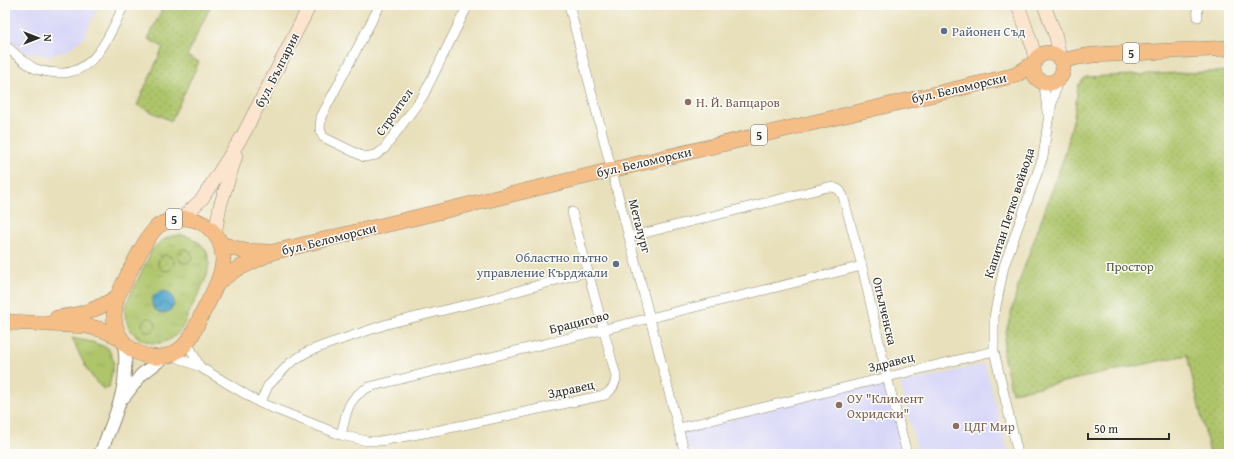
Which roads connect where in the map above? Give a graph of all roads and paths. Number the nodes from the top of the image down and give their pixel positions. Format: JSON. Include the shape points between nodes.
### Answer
{"nodes":[{"id":1,"x":124,"y":5,"type":"edge"},
{"id":2,"x":310,"y":5,"type":"edge"},
{"id":3,"x":380,"y":5,"type":"edge"},
{"id":4,"x":468,"y":5,"type":"edge"},
{"id":5,"x":569,"y":5,"type":"edge"},
{"id":6,"x":1018,"y":5,"type":"edge"},
{"id":7,"x":1044,"y":5,"type":"edge"},
{"id":8,"x":1197,"y":5,"type":"edge"},
{"id":9,"x":1198,"y":17,"type":"dead end"},
{"id":10,"x":5,"y":45,"type":"edge"},
{"id":11,"x":1229,"y":48,"type":"edge"},
{"id":12,"x":1060,"y":60,"type":"junction"},
{"id":13,"x":1035,"y":61,"type":"junction"},
{"id":14,"x":1016,"y":75,"type":"junction"},
{"id":15,"x":1058,"y":78,"type":"junction"},
{"id":16,"x":1040,"y":80,"type":"junction"},
{"id":17,"x":1048,"y":121,"type":"junction"},
{"id":18,"x":243,"y":135,"type":"junction"},
{"id":19,"x":612,"y":170,"type":"junction"},
{"id":20,"x":572,"y":212,"type":"dead end"},
{"id":21,"x":182,"y":218,"type":"junction"},
{"id":22,"x":629,"y":237,"type":"junction"},
{"id":23,"x":218,"y":239,"type":"junction"},
{"id":24,"x":272,"y":252,"type":"junction"},
{"id":25,"x":862,"y":266,"type":"junction"},
{"id":26,"x":588,"y":271,"type":"junction"},
{"id":27,"x":218,"y":282,"type":"junction"},
{"id":28,"x":117,"y":296,"type":"junction"},
{"id":29,"x":650,"y":317,"type":"junction"},
{"id":30,"x":5,"y":322,"type":"edge"},
{"id":31,"x":30,"y":322,"type":"junction"},
{"id":32,"x":604,"y":329,"type":"junction"},
{"id":33,"x":122,"y":340,"type":"junction"},
{"id":34,"x":187,"y":342,"type":"junction"},
{"id":35,"x":994,"y":351,"type":"junction"},
{"id":36,"x":168,"y":356,"type":"junction"},
{"id":37,"x":200,"y":367,"type":"junction"},
{"id":38,"x":887,"y":377,"type":"junction"},
{"id":39,"x":121,"y":401,"type":"junction"},
{"id":40,"x":260,"y":403,"type":"junction"},
{"id":41,"x":679,"y":428,"type":"junction"},
{"id":42,"x":341,"y":435,"type":"junction"},
{"id":43,"x":100,"y":454,"type":"edge"},
{"id":44,"x":685,"y":454,"type":"edge"},
{"id":45,"x":907,"y":454,"type":"edge"},
{"id":46,"x":1018,"y":454,"type":"edge"}],
"edges":[{"from":1,"to":10,"type":"street","via":[[98,53],[76,71],[45,72],[26,63]]},
{"from":2,"to":18,"type":"main road","name":"бул. България"},
{"from":3,"to":4,"type":"street","name":"Строител","via":[[321,117],[320,129],[323,137],[364,157],[376,155],[384,150],[423,96]]},
{"from":5,"to":19,"type":"street","name":"Металург"},
{"from":6,"to":13,"type":"main road"},
{"from":7,"to":12,"type":"main road","via":[[1056,37]]},
{"from":8,"to":9,"type":"street"},
{"from":11,"to":12,"type":"main road","number":"5","via":[[1088,56]]},
{"from":12,"to":13,"type":"main road","number":"5","via":[[1056,55],[1048,53]]},
{"from":12,"to":15,"type":"main road","via":[[1062,71]]},
{"from":13,"to":14,"type":"main road","name":"бул. Беломорски","number":"5"},
{"from":13,"to":16,"type":"main road","via":[[1033,70]]},
{"from":14,"to":16,"type":"main road","name":"бул. Беломорски","number":"5"},
{"from":14,"to":19,"type":"main road","name":"бул. Беломорски","number":"5"},
{"from":15,"to":16,"type":"main road","number":"5","via":[[1050,82]]},
{"from":15,"to":17,"type":"street","name":"Капитан Петко войвода"},
{"from":16,"to":17,"type":"street","name":"Капитан Петко войвода","via":[[1047,103]]},
{"from":17,"to":35,"type":"street","name":"Капитан Петко войвода","via":[[1043,157],[1004,266],[994,317]]},
{"from":18,"to":21,"type":"main road","name":"бул. България","via":[[206,194]]},
{"from":18,"to":23,"type":"main road","name":"бул. България","via":[[218,216]]},
{"from":19,"to":22,"type":"street","name":"Металург"},
{"from":19,"to":24,"type":"main road","name":"бул. Беломорски","number":"5"},
{"from":20,"to":26,"type":"street","name":"Здравец"},
{"from":21,"to":23,"type":"main road","number":"5","via":[[202,223]]},
{"from":21,"to":28,"type":"main road","number":"5","via":[[171,219],[154,231]]},
{"from":22,"to":25,"type":"street","name":"Опълченска","via":[[828,187],[837,188],[843,196]]},
{"from":22,"to":29,"type":"street","name":"Металург"},
{"from":23,"to":24,"type":"main road","name":"бул. Беломорски","number":"5","via":[[244,251]]},
{"from":23,"to":27,"type":"main road","number":"5","via":[[223,261]]},
{"from":24,"to":27,"type":"main road","name":"бул. Беломорски","number":"5","via":[[237,269]]},
{"from":25,"to":29,"type":"street","name":"Брацигово"},
{"from":25,"to":38,"type":"street","name":"Опълченска"},
{"from":26,"to":32,"type":"street","name":"Здравец"},
{"from":26,"to":40,"type":"street","via":[[490,299],[387,324],[307,352],[290,363],[268,386]]},
{"from":27,"to":34,"type":"main road","number":"5"},
{"from":28,"to":31,"type":"main road","number":"5","via":[[90,312]]},
{"from":28,"to":33,"type":"main road","number":"5","via":[[114,316]]},
{"from":29,"to":32,"type":"street","name":"Брацигово"},
{"from":29,"to":41,"type":"street","name":"Металург"},
{"from":30,"to":31,"type":"main road","number":"5"},
{"from":31,"to":33,"type":"main road","number":"5","via":[[87,326],[103,330]]},
{"from":32,"to":42,"type":"street","name":"Брацигово","via":[[369,387],[354,398],[349,406]]},
{"from":32,"to":42,"type":"street","name":"Здравец","via":[[616,376],[612,391],[605,395],[380,441]]},
{"from":33,"to":36,"type":"main road","number":"5","via":[[130,349],[142,355]]},
{"from":33,"to":39,"type":"street","via":[[126,372]]},
{"from":34,"to":36,"type":"main road","number":"5","via":[[180,350]]},
{"from":34,"to":37,"type":"street"},
{"from":35,"to":38,"type":"street","name":"Здравец"},
{"from":35,"to":46,"type":"street","name":"Капитан Петко войвода"},
{"from":36,"to":37,"type":"street"},
{"from":36,"to":39,"type":"street","via":[[141,375]]},
{"from":37,"to":40,"type":"street"},
{"from":38,"to":41,"type":"street","name":"Здравец"},
{"from":38,"to":45,"type":"street","name":"Опълченска"},
{"from":39,"to":43,"type":"street"},
{"from":40,"to":42,"type":"street"},
{"from":41,"to":44,"type":"street","name":"Металург"}]}
